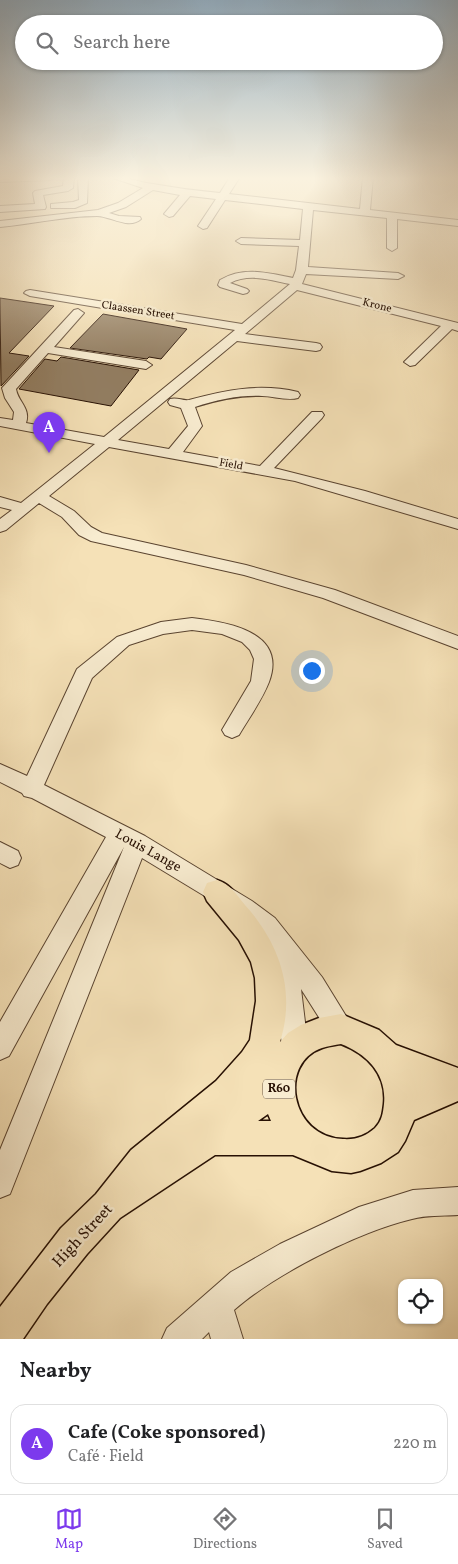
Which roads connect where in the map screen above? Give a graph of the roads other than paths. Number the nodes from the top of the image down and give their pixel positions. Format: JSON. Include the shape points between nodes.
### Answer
{"nodes":[{"id":1,"x":305,"y":239,"type":"edge"},
{"id":2,"x":392,"y":239,"type":"edge"},
{"id":3,"x":241,"y":241,"type":"dead end"},
{"id":4,"x":305,"y":243,"type":"junction"},
{"id":5,"x":392,"y":248,"type":"dead end"},
{"id":6,"x":398,"y":276,"type":"dead end"},
{"id":7,"x":298,"y":279,"type":"junction"},
{"id":8,"x":243,"y":291,"type":"dead end"},
{"id":9,"x":30,"y":293,"type":"dead end"},
{"id":10,"x":78,"y":313,"type":"dead end"},
{"id":11,"x":453,"y":326,"type":"edge"},
{"id":12,"x":241,"y":332,"type":"junction"},
{"id":13,"x":316,"y":347,"type":"dead end"},
{"id":14,"x":45,"y":349,"type":"junction"},
{"id":15,"x":410,"y":362,"type":"dead end"},
{"id":16,"x":146,"y":365,"type":"dead end"},
{"id":17,"x":293,"y":395,"type":"dead end"},
{"id":18,"x":160,"y":399,"type":"junction"},
{"id":19,"x":187,"y":405,"type":"junction"},
{"id":20,"x":317,"y":415,"type":"dead end"},
{"id":21,"x":0,"y":422,"type":"edge"},
{"id":22,"x":18,"y":425,"type":"junction"},
{"id":23,"x":106,"y":442,"type":"junction"},
{"id":24,"x":173,"y":454,"type":"junction"},
{"id":25,"x":263,"y":471,"type":"junction"},
{"id":26,"x":38,"y":496,"type":"junction"},
{"id":27,"x":0,"y":502,"type":"edge"},
{"id":28,"x":23,"y":508,"type":"junction"},
{"id":29,"x":458,"y":524,"type":"edge"},
{"id":30,"x":0,"y":527,"type":"edge"},
{"id":31,"x":458,"y":643,"type":"edge"},
{"id":32,"x":232,"y":730,"type":"dead end"},
{"id":33,"x":1,"y":774,"type":"edge"},
{"id":34,"x":30,"y":790,"type":"junction"},
{"id":35,"x":128,"y":839,"type":"junction"},
{"id":36,"x":217,"y":892,"type":"junction"},
{"id":37,"x":284,"y":946,"type":"junction"},
{"id":38,"x":341,"y":1028,"type":"junction"},
{"id":39,"x":0,"y":1047,"type":"edge"},
{"id":40,"x":295,"y":1047,"type":"junction"},
{"id":41,"x":387,"y":1058,"type":"junction"},
{"id":42,"x":279,"y":1084,"type":"junction"},
{"id":43,"x":457,"y":1084,"type":"edge"},
{"id":44,"x":400,"y":1110,"type":"junction"},
{"id":45,"x":211,"y":1138,"type":"junction"},
{"id":46,"x":298,"y":1138,"type":"junction"},
{"id":47,"x":0,"y":1184,"type":"edge"},
{"id":48,"x":458,"y":1201,"type":"edge"},
{"id":49,"x":108,"y":1206,"type":"junction"},
{"id":50,"x":217,"y":1304,"type":"junction"},
{"id":51,"x":0,"y":1339,"type":"edge"},
{"id":52,"x":178,"y":1339,"type":"edge"},
{"id":53,"x":228,"y":1339,"type":"edge"}],
"edges":[{"from":1,"to":4,"type":"street"},
{"from":2,"to":5,"type":"street"},
{"from":3,"to":4,"type":"street"},
{"from":4,"to":7,"type":"street"},
{"from":6,"to":7,"type":"street"},
{"from":7,"to":8,"type":"street","via":[[250,274],[224,282],[224,285]]},
{"from":7,"to":11,"type":"street","name":"Krone"},
{"from":7,"to":12,"type":"street"},
{"from":9,"to":12,"type":"street","name":"Claassen Street"},
{"from":10,"to":14,"type":"street"},
{"from":11,"to":15,"type":"street"},
{"from":12,"to":13,"type":"street","name":"Claassen Street"},
{"from":12,"to":18,"type":"street"},
{"from":14,"to":16,"type":"street"},
{"from":14,"to":22,"type":"street","via":[[9,388],[21,409]]},
{"from":17,"to":19,"type":"street","via":[[252,390],[228,392]]},
{"from":18,"to":19,"type":"street"},
{"from":18,"to":23,"type":"street"},
{"from":19,"to":24,"type":"street","via":[[195,426]]},
{"from":20,"to":25,"type":"street"},
{"from":21,"to":22,"type":"street","name":"Field"},
{"from":22,"to":23,"type":"street","name":"Field"},
{"from":23,"to":24,"type":"street","name":"Field"},
{"from":23,"to":26,"type":"street"},
{"from":24,"to":25,"type":"street","name":"Field"},
{"from":25,"to":29,"type":"street","name":"Field","via":[[326,484]]},
{"from":26,"to":28,"type":"street"},
{"from":26,"to":31,"type":"street","via":[[97,537],[246,570],[329,594]]},
{"from":27,"to":28,"type":"street"},
{"from":28,"to":30,"type":"street"},
{"from":32,"to":34,"type":"street","via":[[260,681],[263,659],[258,647],[248,638],[225,628],[192,624],[161,628],[123,641],[84,674]]},
{"from":33,"to":34,"type":"street","name":"Louis Lange"},
{"from":34,"to":35,"type":"street","name":"Louis Lange"},
{"from":35,"to":36,"type":"street","name":"Louis Lange"},
{"from":35,"to":39,"type":"street"},
{"from":35,"to":47,"type":"street","via":[[64,1028]]},
{"from":36,"to":37,"type":"street","name":"Louis Lange","via":[[259,920]]},
{"from":36,"to":49,"type":"main road","via":[[251,934],[264,956],[271,981],[271,1012],[262,1049],[248,1070],[208,1109],[148,1157]]},
{"from":37,"to":38,"type":"street","name":"Louis Lange"},
{"from":37,"to":40,"type":"street"},
{"from":38,"to":40,"type":"main road","via":[[312,1036]]},
{"from":38,"to":41,"type":"main road","number":"R60","via":[[371,1043]]},
{"from":40,"to":42,"type":"main road","number":"R60","via":[[284,1064]]},
{"from":41,"to":43,"type":"main road","number":"R60"},
{"from":41,"to":44,"type":"main road","number":"R60","via":[[401,1087]]},
{"from":42,"to":45,"type":"main road","name":"High Street","number":"R60"},
{"from":42,"to":46,"type":"main road","number":"R60","via":[[281,1106]]},
{"from":43,"to":44,"type":"main road","number":"R60"},
{"from":44,"to":46,"type":"main road","number":"R60","via":[[387,1139],[370,1152],[349,1157],[327,1155]]},
{"from":45,"to":46,"type":"main road"},
{"from":45,"to":49,"type":"main road","name":"High Street","number":"R60"},
{"from":48,"to":50,"type":"street","via":[[414,1204],[358,1222],[242,1283]]},
{"from":49,"to":51,"type":"main road","name":"High Street","number":"R60","via":[[34,1290]]},
{"from":50,"to":52,"type":"street"},
{"from":50,"to":53,"type":"street"}]}
